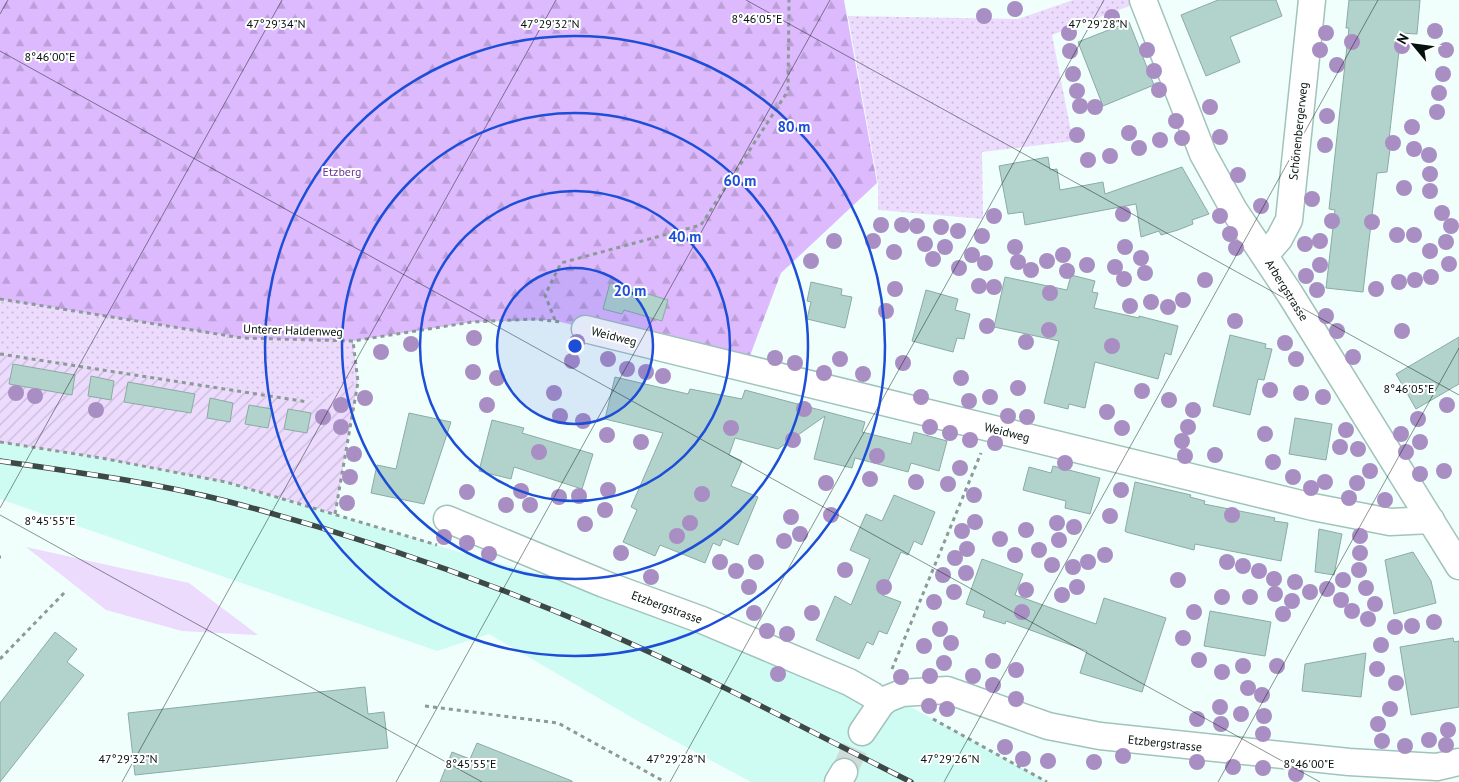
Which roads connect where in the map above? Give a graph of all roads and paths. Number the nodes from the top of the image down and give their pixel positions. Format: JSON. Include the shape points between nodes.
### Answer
{"nodes":[{"id":1,"x":789,"y":0,"type":"edge"},
{"id":2,"x":1143,"y":0,"type":"edge"},
{"id":3,"x":1312,"y":0,"type":"edge"},
{"id":4,"x":1265,"y":255,"type":"junction"},
{"id":5,"x":0,"y":299,"type":"edge"},
{"id":6,"x":555,"y":320,"type":"junction"},
{"id":7,"x":585,"y":329,"type":"joint"},
{"id":8,"x":353,"y":341,"type":"junction"},
{"id":9,"x":0,"y":354,"type":"edge"},
{"id":10,"x":308,"y":402,"type":"dead end"},
{"id":11,"x":991,"y":428,"type":"junction"},
{"id":12,"x":0,"y":442,"type":"edge"},
{"id":13,"x":447,"y":519,"type":"dead end"},
{"id":14,"x":1431,"y":520,"type":"junction"},
{"id":15,"x":1459,"y":566,"type":"edge"},
{"id":16,"x":65,"y":592,"type":"dead end"},
{"id":17,"x":0,"y":659,"type":"edge"},
{"id":18,"x":890,"y":699,"type":"junction"},
{"id":19,"x":424,"y":706,"type":"dead end"},
{"id":20,"x":862,"y":732,"type":"tunnel mouth"},
{"id":21,"x":1459,"y":762,"type":"edge"},
{"id":22,"x":664,"y":782,"type":"edge"},
{"id":23,"x":1046,"y":782,"type":"edge"}],
"edges":[{"from":1,"to":6,"type":"path","via":[[788,91],[702,225],[561,262],[545,295]]},
{"from":2,"to":4,"type":"street","name":"Arbergstrasse","via":[[1203,154],[1234,210]]},
{"from":3,"to":4,"type":"street","name":"Schönenbergerweg","via":[[1289,220]]},
{"from":4,"to":14,"type":"street","name":"Arbergstrasse"},
{"from":5,"to":8,"type":"path","name":"Unterer Haldenweg","via":[[242,338]]},
{"from":6,"to":7,"type":"path","name":"Unterer Haldenweg"},
{"from":6,"to":8,"type":"path","name":"Unterer Haldenweg","via":[[472,322]]},
{"from":7,"to":11,"type":"street","name":"Weidweg"},
{"from":8,"to":12,"type":"path","via":[[358,382],[335,514],[226,482]]},
{"from":9,"to":10,"type":"path"},
{"from":11,"to":14,"type":"street","name":"Weidweg","via":[[1313,507],[1390,522]]},
{"from":11,"to":18,"type":"path","via":[[888,681]]},
{"from":13,"to":18,"type":"street","name":"Etzbergstrasse","via":[[604,584],[702,620],[849,682],[872,695]]},
{"from":14,"to":15,"type":"street","name":"Arbergstrasse"},
{"from":16,"to":17,"type":"path"},
{"from":18,"to":20,"type":"street"},
{"from":18,"to":21,"type":"street","name":"Etzbergstrasse","via":[[947,690],[1048,726],[1100,736],[1349,762],[1437,767]]},
{"from":18,"to":23,"type":"path","via":[[911,707]]},
{"from":19,"to":22,"type":"path","via":[[558,723]]}]}
